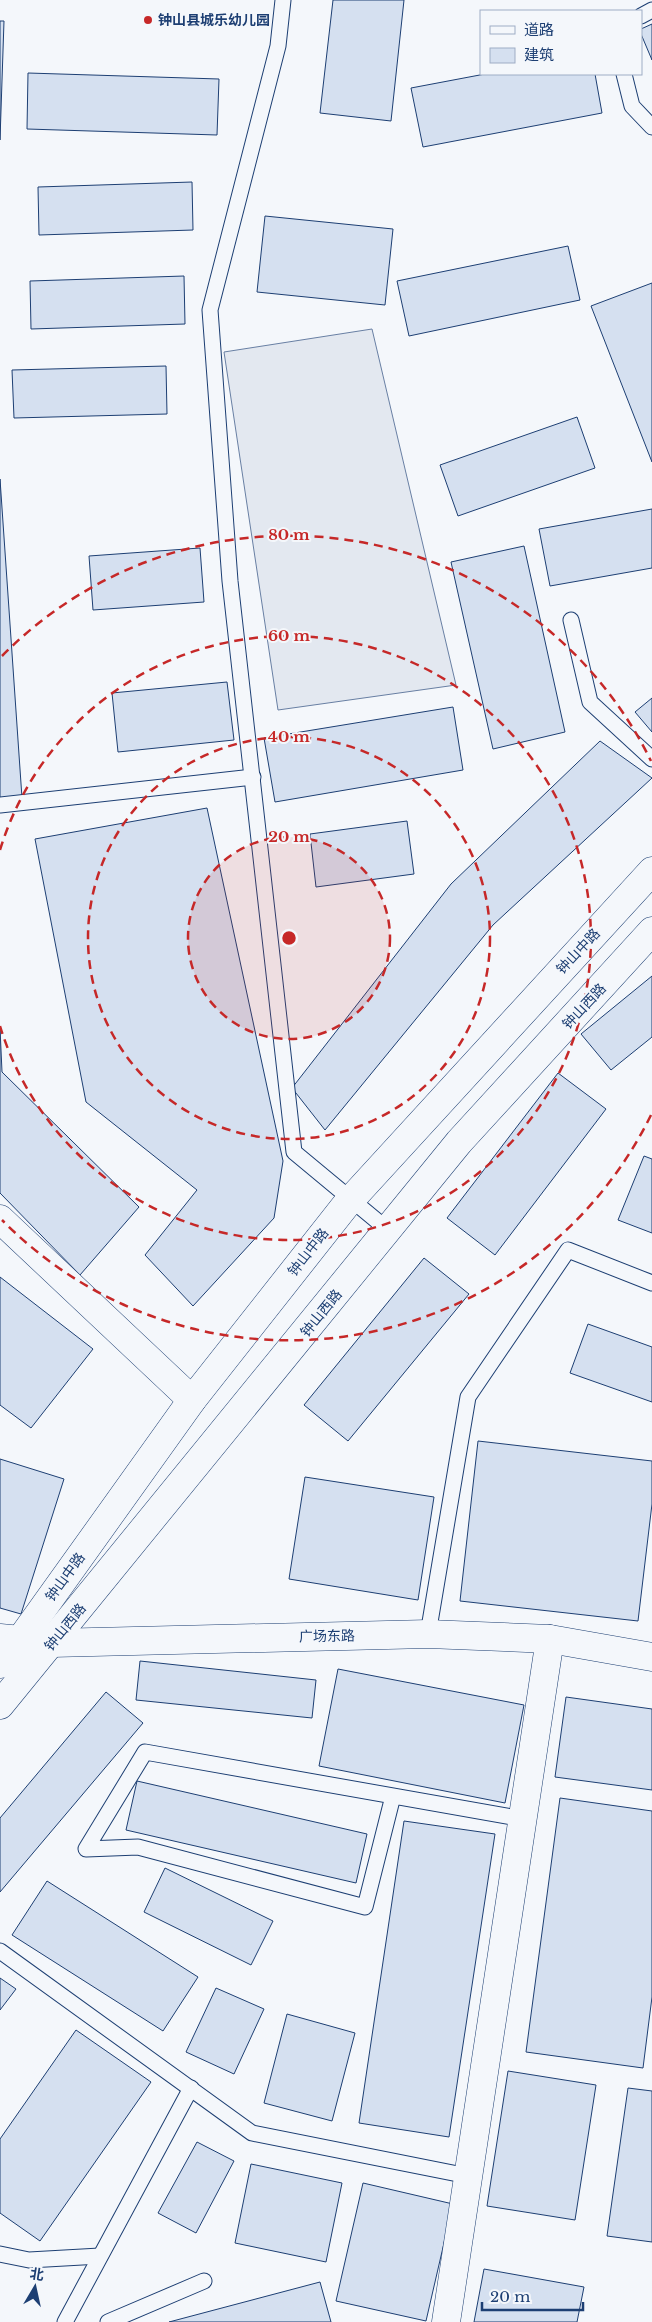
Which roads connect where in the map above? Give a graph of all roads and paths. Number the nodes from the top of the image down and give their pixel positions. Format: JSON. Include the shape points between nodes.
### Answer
{"nodes":[{"id":1,"x":283,"y":0,"type":"edge"},
{"id":2,"x":624,"y":75,"type":"edge"},
{"id":3,"x":652,"y":127,"type":"edge"},
{"id":4,"x":571,"y":620,"type":"dead end"},
{"id":5,"x":652,"y":759,"type":"edge"},
{"id":6,"x":252,"y":777,"type":"junction"},
{"id":7,"x":0,"y":805,"type":"edge"},
{"id":8,"x":652,"y":871,"type":"edge"},
{"id":9,"x":652,"y":931,"type":"edge"},
{"id":10,"x":350,"y":1200,"type":"junction"},
{"id":11,"x":0,"y":1220,"type":"edge"},
{"id":12,"x":388,"y":1230,"type":"junction"},
{"id":13,"x":652,"y":1283,"type":"edge"},
{"id":14,"x":192,"y":1400,"type":"junction"},
{"id":15,"x":428,"y":1634,"type":"junction"},
{"id":16,"x":11,"y":1638,"type":"edge"},
{"id":17,"x":550,"y":1639,"type":"junction"},
{"id":18,"x":52,"y":1642,"type":"junction"},
{"id":19,"x":652,"y":1657,"type":"edge"},
{"id":20,"x":0,"y":1664,"type":"edge"},
{"id":21,"x":0,"y":1705,"type":"edge"},
{"id":22,"x":393,"y":1796,"type":"junction"},
{"id":23,"x":523,"y":1819,"type":"junction"},
{"id":24,"x":0,"y":1952,"type":"edge"},
{"id":25,"x":190,"y":2088,"type":"junction"},
{"id":26,"x":468,"y":2176,"type":"junction"},
{"id":27,"x":0,"y":2254,"type":"edge"},
{"id":28,"x":100,"y":2256,"type":"junction"},
{"id":29,"x":204,"y":2281,"type":"dead end"},
{"id":30,"x":65,"y":2322,"type":"edge"},
{"id":31,"x":108,"y":2322,"type":"edge"},
{"id":32,"x":446,"y":2322,"type":"edge"}],
"edges":[{"from":1,"to":6,"type":"lane","via":[[278,46],[210,310],[230,581]]},
{"from":2,"to":3,"type":"lane","via":[[632,106]]},
{"from":4,"to":5,"type":"lane","via":[[590,702]]},
{"from":6,"to":7,"type":"lane"},
{"from":6,"to":10,"type":"lane","via":[[294,1152]]},
{"from":8,"to":10,"type":"main road","name":"钟山中路"},
{"from":9,"to":12,"type":"main road","name":"钟山西路","via":[[459,1142]]},
{"from":10,"to":12,"type":"lane"},
{"from":10,"to":14,"type":"main road","name":"钟山中路"},
{"from":11,"to":14,"type":"main road"},
{"from":12,"to":18,"type":"main road","name":"钟山西路"},
{"from":13,"to":15,"type":"lane","via":[[568,1250],[468,1397]]},
{"from":14,"to":16,"type":"main road","name":"钟山中路"},
{"from":15,"to":17,"type":"main road","name":"广场东路"},
{"from":15,"to":18,"type":"main road","name":"广场东路"},
{"from":16,"to":18,"type":"main road","name":"广场东路"},
{"from":16,"to":20,"type":"main road","name":"钟山中路"},
{"from":17,"to":19,"type":"main road","name":"广场东路"},
{"from":17,"to":23,"type":"main road"},
{"from":18,"to":21,"type":"main road","name":"钟山西路"},
{"from":22,"to":22,"type":"lane","via":[[145,1752],[86,1849],[138,1847],[366,1907]]},
{"from":22,"to":23,"type":"lane"},
{"from":23,"to":26,"type":"main road"},
{"from":24,"to":25,"type":"lane"},
{"from":25,"to":26,"type":"lane","via":[[252,2132]]},
{"from":25,"to":28,"type":"lane"},
{"from":26,"to":32,"type":"main road"},
{"from":27,"to":28,"type":"lane","via":[[29,2260]]},
{"from":28,"to":30,"type":"lane"},
{"from":29,"to":31,"type":"lane"}]}
